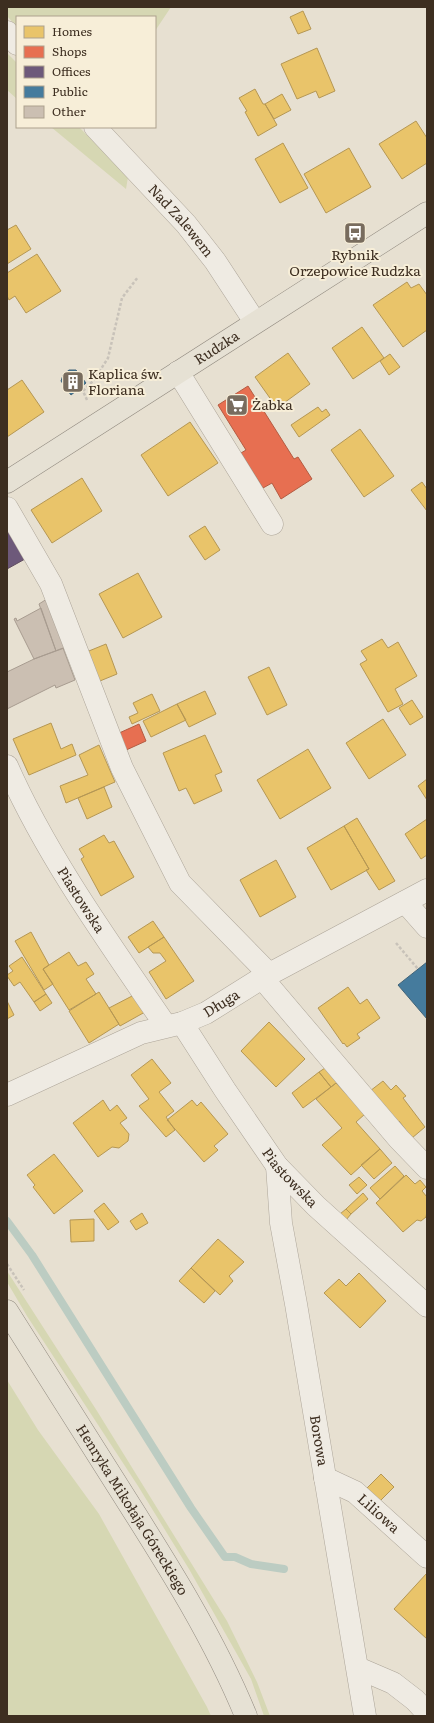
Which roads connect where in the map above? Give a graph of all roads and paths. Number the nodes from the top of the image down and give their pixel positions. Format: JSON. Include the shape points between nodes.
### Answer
{"nodes":[{"id":1,"x":7,"y":32,"type":"edge"},
{"id":2,"x":16,"y":43,"type":"edge"},
{"id":3,"x":96,"y":128,"type":"edge"},
{"id":4,"x":427,"y":213,"type":"edge"},
{"id":5,"x":138,"y":277,"type":"dead end"},
{"id":6,"x":255,"y":322,"type":"junction"},
{"id":7,"x":178,"y":372,"type":"junction"},
{"id":8,"x":88,"y":403,"type":"dead end"},
{"id":9,"x":7,"y":482,"type":"edge"},
{"id":10,"x":7,"y":508,"type":"edge"},
{"id":11,"x":272,"y":524,"type":"dead end"},
{"id":12,"x":7,"y":766,"type":"edge"},
{"id":13,"x":427,"y":890,"type":"edge"},
{"id":14,"x":405,"y":902,"type":"junction"},
{"id":15,"x":427,"y":927,"type":"edge"},
{"id":16,"x":396,"y":943,"type":"dead end"},
{"id":17,"x":418,"y":969,"type":"dead end"},
{"id":18,"x":265,"y":976,"type":"junction"},
{"id":19,"x":174,"y":1024,"type":"junction"},
{"id":20,"x":7,"y":1095,"type":"edge"},
{"id":21,"x":277,"y":1166,"type":"junction"},
{"id":22,"x":427,"y":1168,"type":"edge"},
{"id":23,"x":427,"y":1306,"type":"edge"},
{"id":24,"x":7,"y":1311,"type":"edge"},
{"id":25,"x":325,"y":1478,"type":"junction"},
{"id":26,"x":427,"y":1557,"type":"edge"},
{"id":27,"x":358,"y":1668,"type":"junction"},
{"id":28,"x":427,"y":1713,"type":"edge"},
{"id":29,"x":246,"y":1716,"type":"edge"},
{"id":30,"x":365,"y":1716,"type":"edge"}],
"edges":[{"from":1,"to":2,"type":"street"},
{"from":3,"to":6,"type":"street","name":"Nad Zalewem","via":[[186,224],[215,261]]},
{"from":4,"to":6,"type":"main road","name":"Rudzka"},
{"from":5,"to":8,"type":"path","via":[[122,298],[108,358],[94,380],[83,391]]},
{"from":6,"to":7,"type":"main road","name":"Rudzka"},
{"from":7,"to":9,"type":"main road","name":"Rudzka"},
{"from":7,"to":11,"type":"street"},
{"from":10,"to":18,"type":"street","via":[[51,584],[122,768],[180,883]]},
{"from":12,"to":19,"type":"street","name":"Piastowska","via":[[52,853],[90,912]]},
{"from":13,"to":14,"type":"street","name":"Długa"},
{"from":14,"to":15,"type":"street"},
{"from":14,"to":18,"type":"street","name":"Długa"},
{"from":16,"to":17,"type":"path"},
{"from":18,"to":19,"type":"street","name":"Długa","via":[[206,1012]]},
{"from":18,"to":22,"type":"street","via":[[399,1139]]},
{"from":19,"to":20,"type":"street","name":"Długa","via":[[141,1033]]},
{"from":19,"to":21,"type":"street","name":"Piastowska","via":[[225,1090]]},
{"from":21,"to":23,"type":"street","name":"Piastowska","via":[[316,1206]]},
{"from":21,"to":25,"type":"street","name":"Borowa","via":[[281,1223]]},
{"from":24,"to":29,"type":"main road","name":"Henryka Mikołaja Góreckiego","via":[[198,1615]]},
{"from":25,"to":26,"type":"street","name":"Liliowa","via":[[355,1492]]},
{"from":25,"to":27,"type":"street","name":"Borowa"},
{"from":27,"to":28,"type":"street","via":[[393,1683]]},
{"from":27,"to":30,"type":"street","name":"Borowa"}]}
